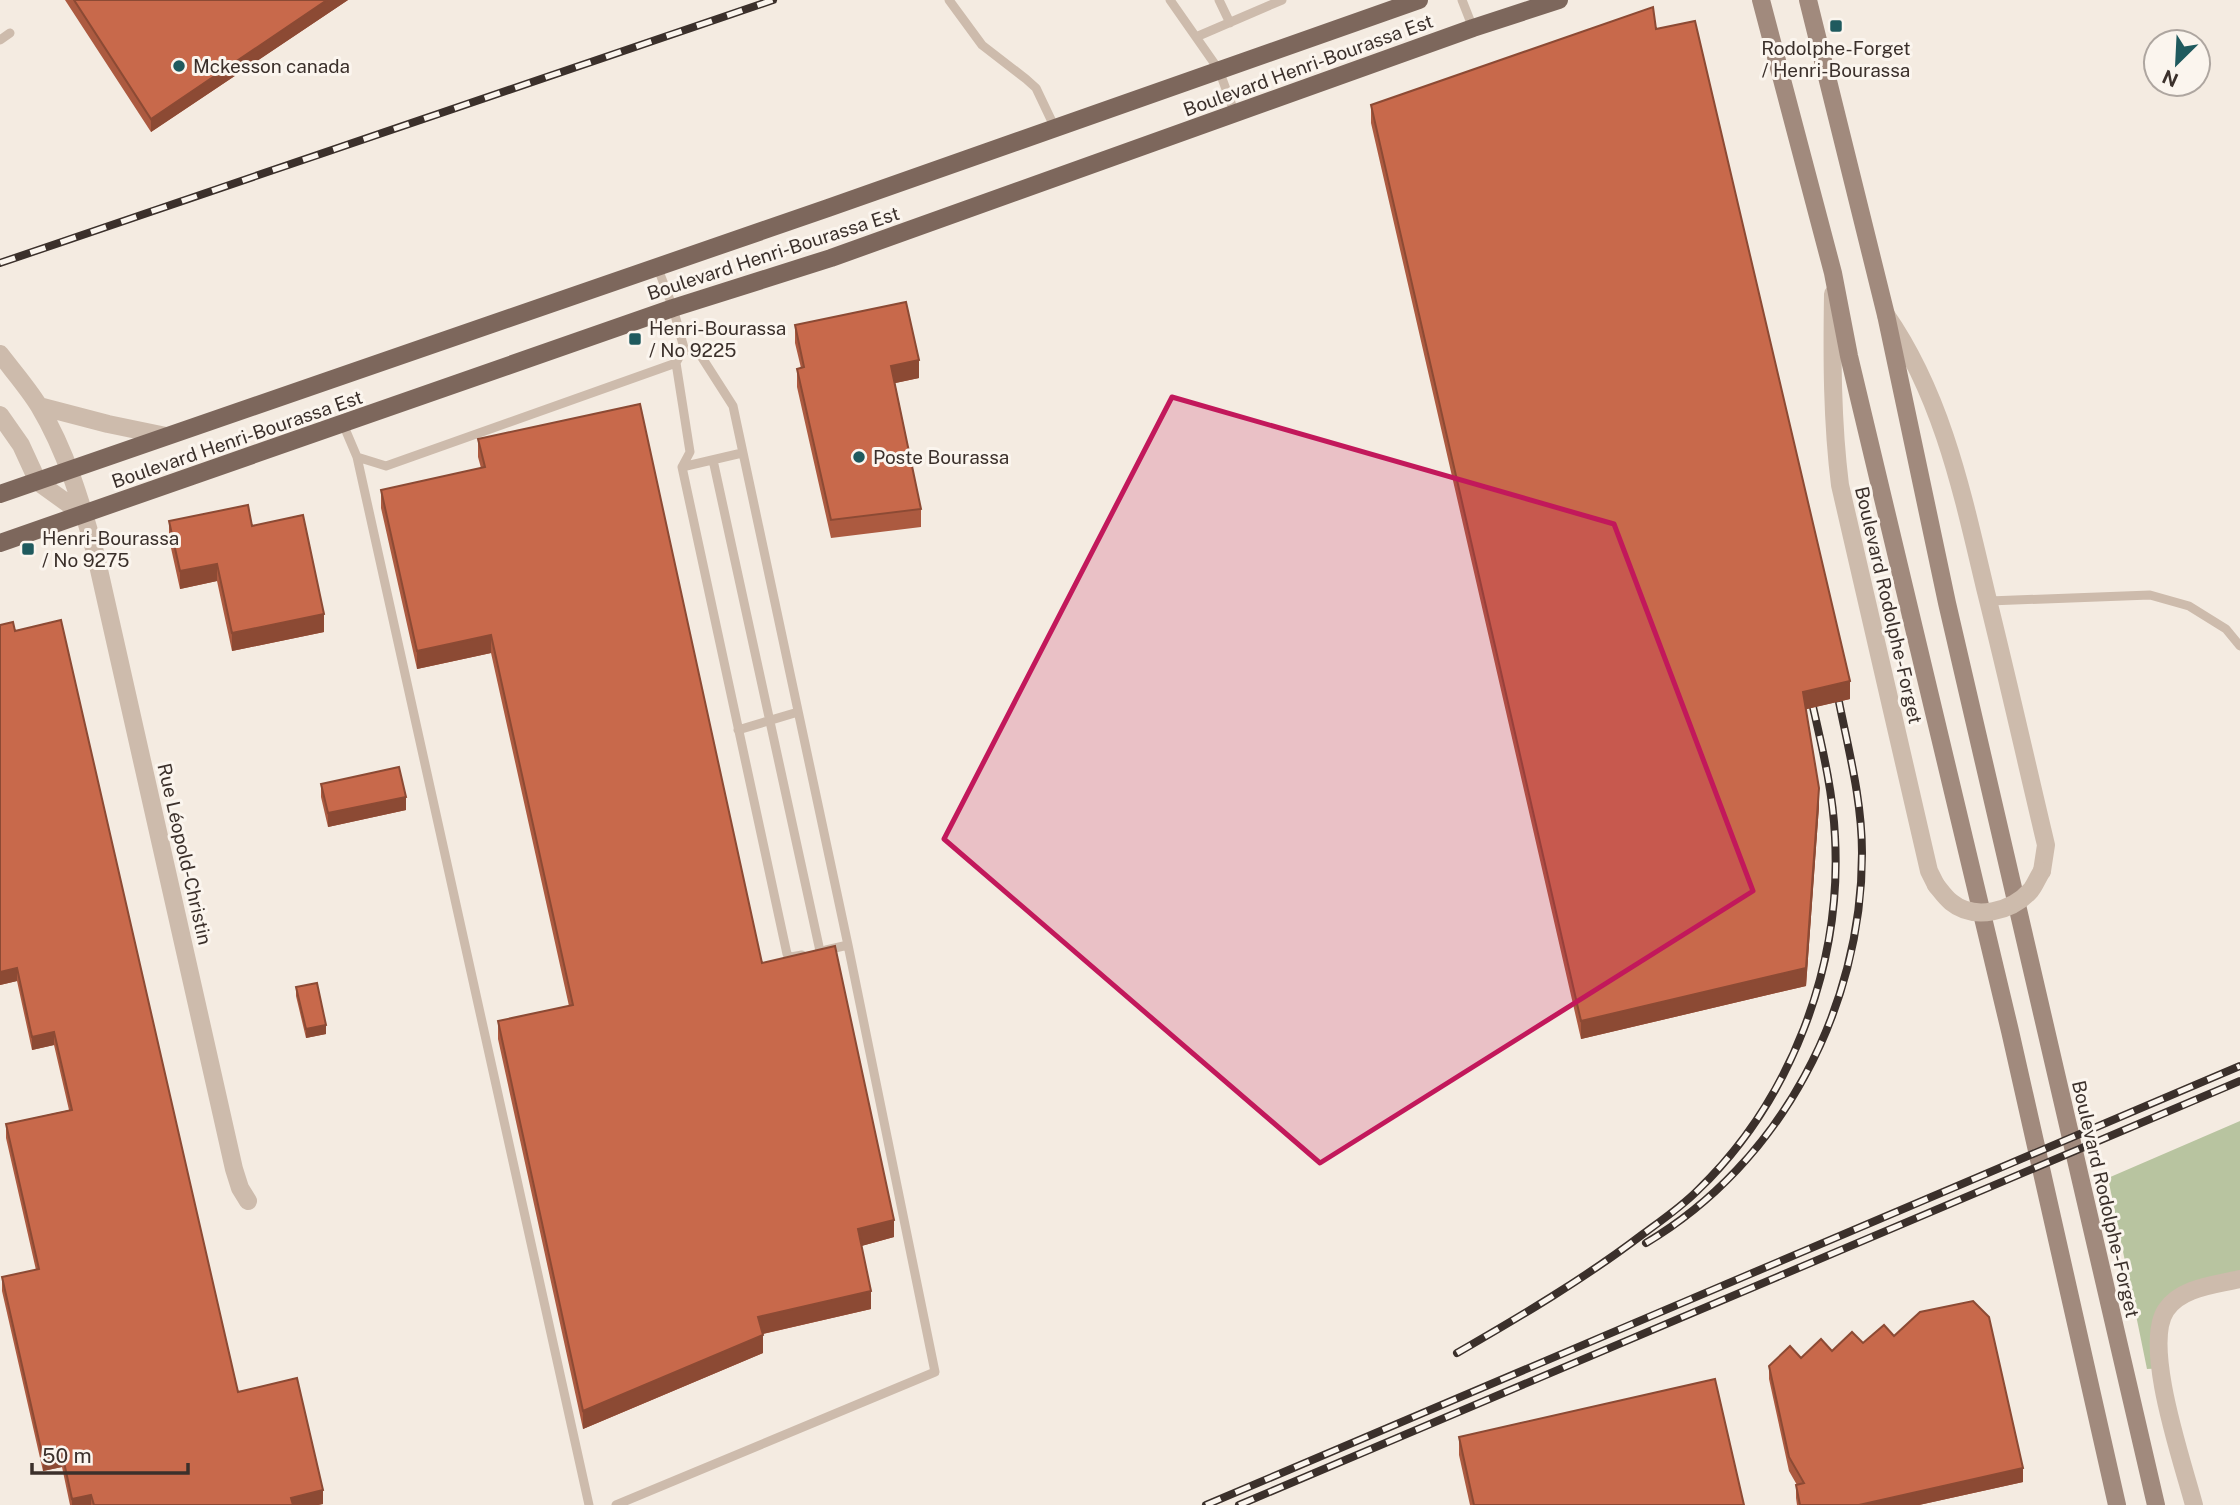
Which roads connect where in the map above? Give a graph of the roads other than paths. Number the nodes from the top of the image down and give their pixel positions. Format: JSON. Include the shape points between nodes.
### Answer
{"nodes":[{"id":1,"x":949,"y":0,"type":"edge"},
{"id":2,"x":1170,"y":0,"type":"edge"},
{"id":3,"x":1219,"y":0,"type":"edge"},
{"id":4,"x":1282,"y":0,"type":"edge"},
{"id":5,"x":1419,"y":0,"type":"edge"},
{"id":6,"x":1462,"y":0,"type":"edge"},
{"id":7,"x":1559,"y":0,"type":"edge"},
{"id":8,"x":1761,"y":0,"type":"edge"},
{"id":9,"x":1808,"y":0,"type":"edge"},
{"id":10,"x":1230,"y":23,"type":"junction"},
{"id":11,"x":1473,"y":28,"type":"junction"},
{"id":12,"x":10,"y":33,"type":"dead end"},
{"id":13,"x":1196,"y":37,"type":"junction"},
{"id":14,"x":0,"y":40,"type":"edge"},
{"id":15,"x":1219,"y":70,"type":"junction"},
{"id":16,"x":1235,"y":114,"type":"junction"},
{"id":17,"x":1055,"y":129,"type":"junction"},
{"id":18,"x":657,"y":266,"type":"junction"},
{"id":19,"x":1833,"y":274,"type":"junction"},
{"id":20,"x":673,"y":308,"type":"junction"},
{"id":21,"x":1886,"y":315,"type":"junction"},
{"id":22,"x":684,"y":348,"type":"junction"},
{"id":23,"x":0,"y":354,"type":"edge"},
{"id":24,"x":676,"y":363,"type":"junction"},
{"id":25,"x":39,"y":406,"type":"junction"},
{"id":26,"x":0,"y":415,"type":"edge"},
{"id":27,"x":343,"y":424,"type":"junction"},
{"id":28,"x":166,"y":436,"type":"junction"},
{"id":29,"x":742,"y":453,"type":"junction"},
{"id":30,"x":358,"y":457,"type":"junction"},
{"id":31,"x":713,"y":460,"type":"junction"},
{"id":32,"x":682,"y":467,"type":"junction"},
{"id":33,"x":70,"y":470,"type":"junction"},
{"id":34,"x":38,"y":482,"type":"junction"},
{"id":35,"x":0,"y":494,"type":"edge"},
{"id":36,"x":69,"y":496,"type":"junction"},
{"id":37,"x":84,"y":514,"type":"junction"},
{"id":38,"x":0,"y":543,"type":"edge"},
{"id":39,"x":1989,"y":601,"type":"junction"},
{"id":40,"x":2240,"y":646,"type":"edge"},
{"id":41,"x":798,"y":712,"type":"junction"},
{"id":42,"x":769,"y":721,"type":"junction"},
{"id":43,"x":738,"y":730,"type":"junction"},
{"id":44,"x":848,"y":945,"type":"junction"},
{"id":45,"x":820,"y":951,"type":"junction"},
{"id":46,"x":248,"y":1201,"type":"dead end"},
{"id":47,"x":2240,"y":1279,"type":"edge"},
{"id":48,"x":589,"y":1505,"type":"edge"},
{"id":49,"x":616,"y":1505,"type":"edge"},
{"id":50,"x":2117,"y":1505,"type":"edge"},
{"id":51,"x":2156,"y":1505,"type":"edge"},
{"id":52,"x":2194,"y":1505,"type":"edge"}],
"edges":[{"from":1,"to":17,"type":"lane","via":[[982,45],[1035,88]]},
{"from":2,"to":13,"type":"lane"},
{"from":3,"to":10,"type":"lane"},
{"from":4,"to":10,"type":"lane"},
{"from":5,"to":15,"type":"main road","name":"Boulevard Henri-Bourassa Est"},
{"from":6,"to":11,"type":"lane"},
{"from":7,"to":11,"type":"main road","name":"Boulevard Henri-Bourassa Est"},
{"from":8,"to":19,"type":"street","name":"Boulevard Rodolphe-Forget"},
{"from":9,"to":21,"type":"street","name":"Boulevard Rodolphe-Forget"},
{"from":10,"to":13,"type":"lane"},
{"from":11,"to":16,"type":"main road","name":"Boulevard Henri-Bourassa Est"},
{"from":12,"to":14,"type":"lane"},
{"from":13,"to":15,"type":"lane"},
{"from":15,"to":16,"type":"lane"},
{"from":15,"to":17,"type":"main road","name":"Boulevard Henri-Bourassa Est"},
{"from":16,"to":20,"type":"main road","name":"Boulevard Henri-Bourassa Est","via":[[831,258]]},
{"from":17,"to":18,"type":"main road","name":"Boulevard Henri-Bourassa Est"},
{"from":18,"to":20,"type":"lane"},
{"from":18,"to":28,"type":"main road","name":"Boulevard Henri-Bourassa Est"},
{"from":19,"to":39,"type":"street","name":"Boulevard Rodolphe-Forget","bridge":true,"via":[[1832,373],[1840,485],[1929,871],[1952,903],[1992,913],[2030,891],[2042,871],[2046,845]]},
{"from":19,"to":50,"type":"street","name":"Boulevard Rodolphe-Forget"},
{"from":20,"to":22,"type":"lane"},
{"from":20,"to":27,"type":"main road","name":"Boulevard Henri-Bourassa Est"},
{"from":21,"to":39,"type":"street","name":"Boulevard Rodolphe-Forget","via":[[1904,340],[1935,409],[1960,481]]},
{"from":21,"to":51,"type":"street","name":"Boulevard Rodolphe-Forget","via":[[1947,603]]},
{"from":22,"to":24,"type":"lane"},
{"from":22,"to":29,"type":"lane","via":[[701,356],[733,406]]},
{"from":23,"to":25,"type":"street","name":"Rue Léopold-Christin"},
{"from":24,"to":30,"type":"lane","via":[[386,466]]},
{"from":24,"to":32,"type":"lane","via":[[690,452]]},
{"from":25,"to":28,"type":"street"},
{"from":25,"to":33,"type":"street","name":"Rue Léopold-Christin"},
{"from":26,"to":34,"type":"street"},
{"from":27,"to":30,"type":"lane"},
{"from":27,"to":37,"type":"main road","name":"Boulevard Henri-Bourassa Est"},
{"from":28,"to":33,"type":"main road","name":"Boulevard Henri-Bourassa Est"},
{"from":29,"to":31,"type":"lane"},
{"from":29,"to":41,"type":"lane"},
{"from":30,"to":48,"type":"lane"},
{"from":31,"to":32,"type":"lane"},
{"from":31,"to":42,"type":"lane"},
{"from":32,"to":43,"type":"lane"},
{"from":33,"to":34,"type":"main road","name":"Boulevard Henri-Bourassa Est"},
{"from":33,"to":36,"type":"street","name":"Rue Léopold-Christin"},
{"from":34,"to":35,"type":"main road","name":"Boulevard Henri-Bourassa Est"},
{"from":34,"to":36,"type":"street"},
{"from":36,"to":37,"type":"street","name":"Rue Léopold-Christin"},
{"from":37,"to":38,"type":"main road","name":"Boulevard Henri-Bourassa Est"},
{"from":37,"to":46,"type":"street","name":"Rue Léopold-Christin","via":[[234,1169]]},
{"from":39,"to":40,"type":"lane","via":[[2150,595],[2189,606],[2226,629]]},
{"from":41,"to":42,"type":"lane"},
{"from":41,"to":44,"type":"lane"},
{"from":42,"to":43,"type":"lane"},
{"from":42,"to":45,"type":"lane"},
{"from":43,"to":45,"type":"lane","via":[[787,954]]},
{"from":44,"to":45,"type":"lane"},
{"from":44,"to":49,"type":"lane","via":[[935,1372]]},
{"from":47,"to":52,"type":"street","name":"Boulevard Rodolphe-Forget","via":[[2180,1297],[2166,1309],[2158,1331],[2166,1398]]}]}
